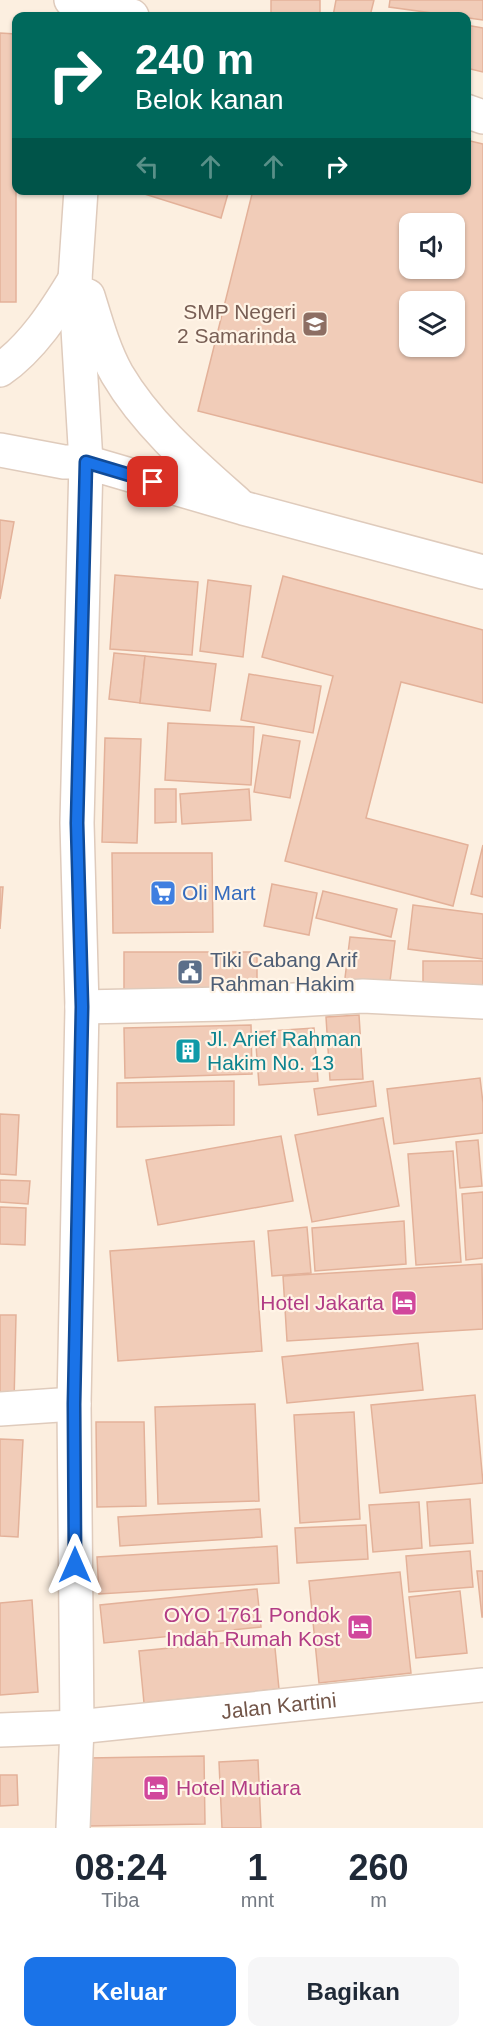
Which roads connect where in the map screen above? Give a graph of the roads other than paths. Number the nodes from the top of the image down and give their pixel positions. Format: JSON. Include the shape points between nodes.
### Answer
{"nodes":[{"id":1,"x":83,"y":5,"type":"edge"},
{"id":2,"x":114,"y":12,"type":"edge"},
{"id":3,"x":81,"y":195,"type":"edge"},
{"id":4,"x":76,"y":271,"type":"junction"},
{"id":5,"x":0,"y":370,"type":"edge"},
{"id":6,"x":13,"y":453,"type":"edge"},
{"id":7,"x":86,"y":462,"type":"junction"},
{"id":8,"x":243,"y":508,"type":"junction"},
{"id":9,"x":483,"y":572,"type":"edge"},
{"id":10,"x":483,"y":1002,"type":"edge"},
{"id":11,"x":82,"y":1007,"type":"junction"},
{"id":12,"x":74,"y":1404,"type":"junction"},
{"id":13,"x":0,"y":1409,"type":"edge"},
{"id":14,"x":483,"y":1685,"type":"edge"},
{"id":15,"x":76,"y":1727,"type":"junction"},
{"id":16,"x":0,"y":1730,"type":"edge"},
{"id":17,"x":73,"y":1828,"type":"edge"}],
"edges":[{"from":1,"to":2,"type":"street"},
{"from":3,"to":4,"type":"street"},
{"from":4,"to":5,"type":"street","via":[[60,303],[37,334]]},
{"from":4,"to":7,"type":"street"},
{"from":4,"to":8,"type":"street","via":[[116,372],[134,402],[169,441]]},
{"from":6,"to":7,"type":"street"},
{"from":7,"to":8,"type":"street"},
{"from":7,"to":11,"type":"street","via":[[77,823]]},
{"from":8,"to":9,"type":"street"},
{"from":10,"to":11,"type":"street","via":[[363,996]]},
{"from":11,"to":12,"type":"street"},
{"from":12,"to":13,"type":"street"},
{"from":12,"to":15,"type":"street"},
{"from":14,"to":15,"type":"street","name":"Jalan Kartini"},
{"from":15,"to":16,"type":"street","name":"Jalan Kartini"},
{"from":15,"to":17,"type":"street"}]}
